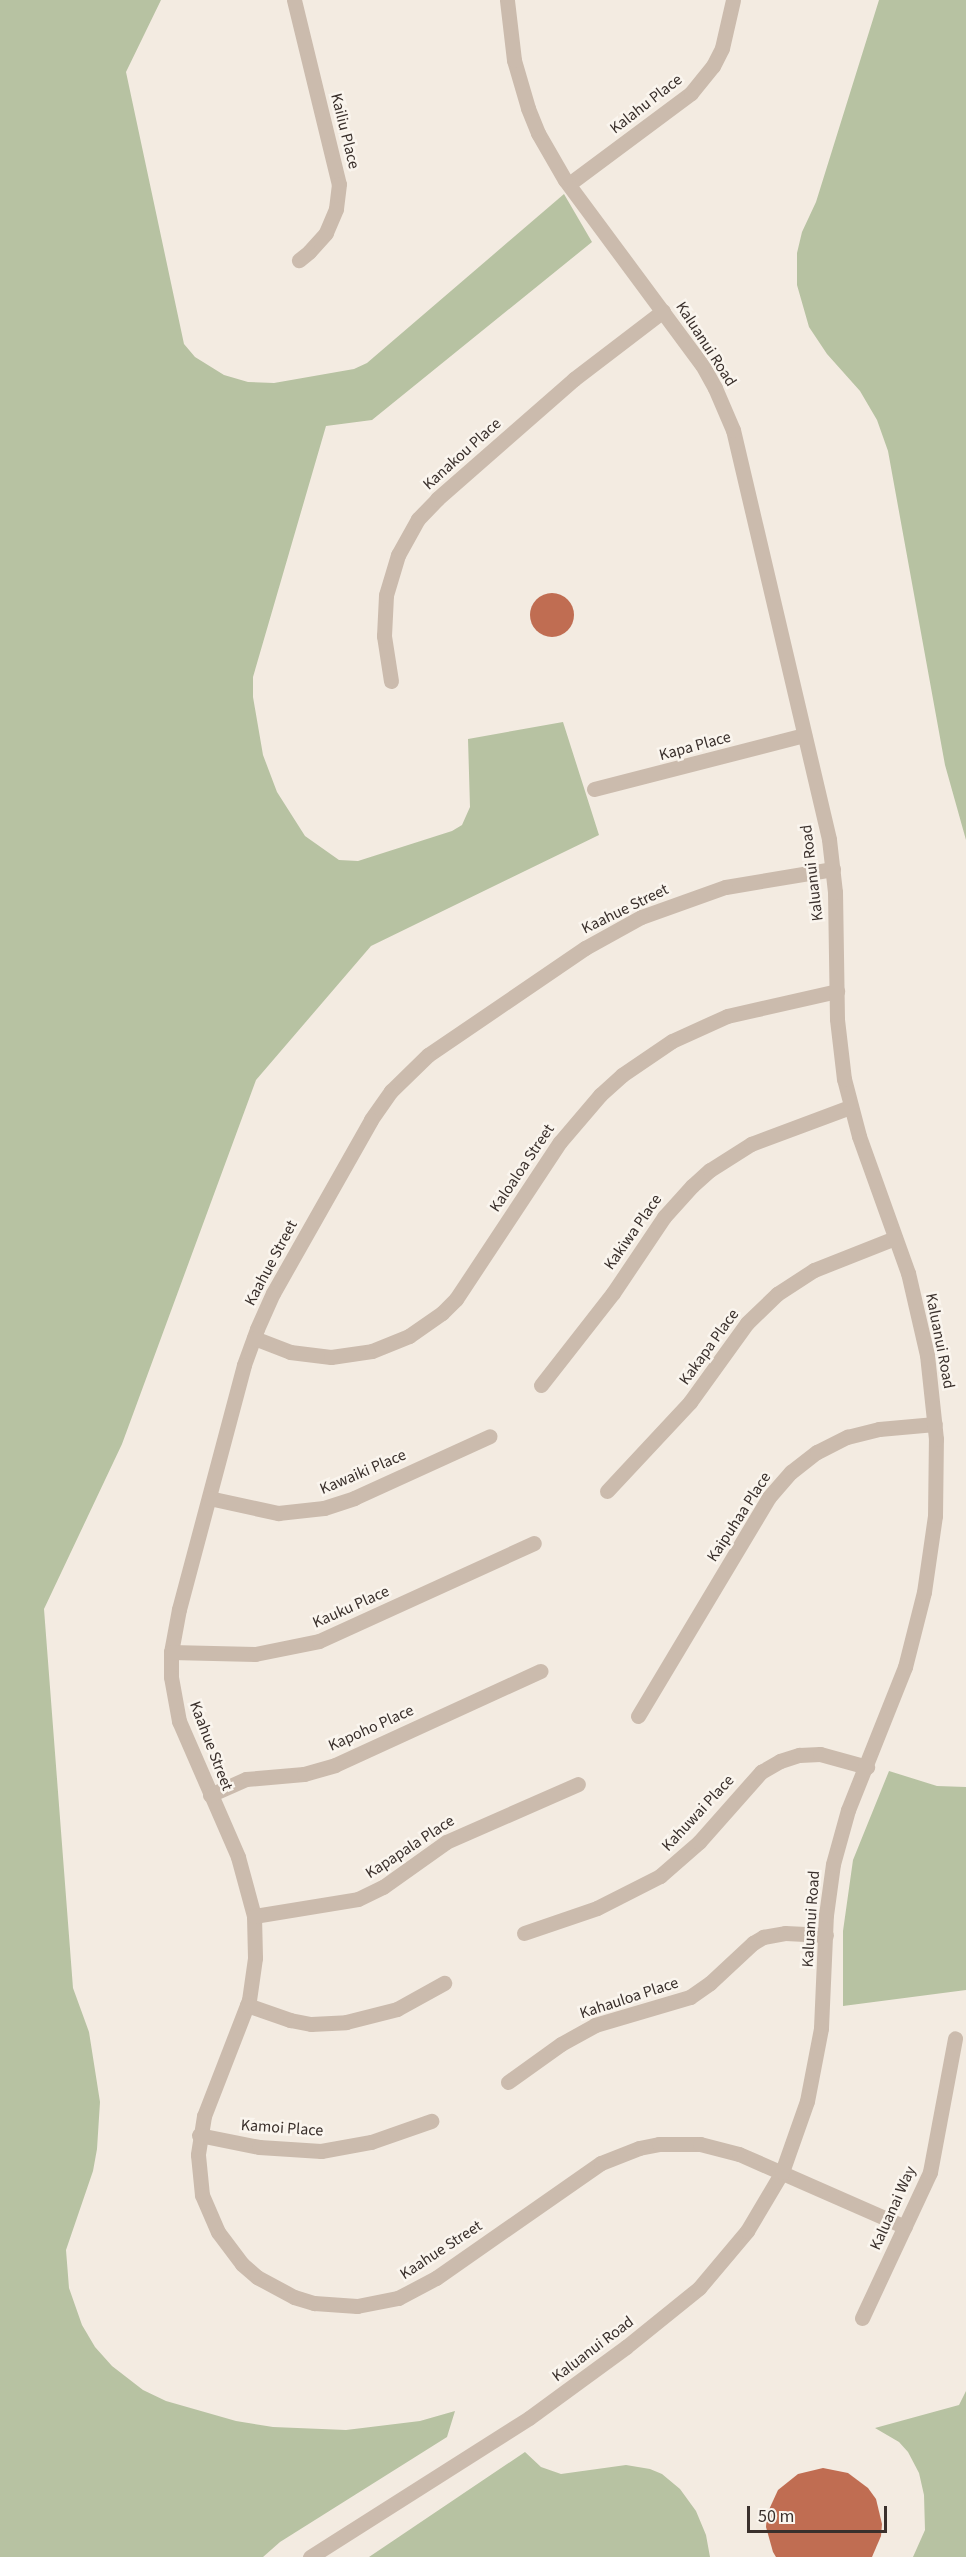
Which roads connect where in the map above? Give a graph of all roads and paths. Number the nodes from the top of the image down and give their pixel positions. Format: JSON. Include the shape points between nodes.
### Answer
{"nodes":[{"id":1,"x":294,"y":0,"type":"edge"},
{"id":2,"x":507,"y":0,"type":"edge"},
{"id":3,"x":733,"y":0,"type":"edge"},
{"id":4,"x":569,"y":184,"type":"junction"},
{"id":5,"x":298,"y":260,"type":"dead end"},
{"id":6,"x":663,"y":311,"type":"junction"},
{"id":7,"x":392,"y":681,"type":"dead end"},
{"id":8,"x":804,"y":735,"type":"junction"},
{"id":9,"x":594,"y":789,"type":"dead end"},
{"id":10,"x":833,"y":869,"type":"junction"},
{"id":11,"x":837,"y":991,"type":"junction"},
{"id":12,"x":850,"y":1107,"type":"junction"},
{"id":13,"x":895,"y":1238,"type":"junction"},
{"id":14,"x":254,"y":1338,"type":"junction"},
{"id":15,"x":540,"y":1385,"type":"dead end"},
{"id":16,"x":935,"y":1424,"type":"junction"},
{"id":17,"x":490,"y":1436,"type":"dead end"},
{"id":18,"x":606,"y":1491,"type":"dead end"},
{"id":19,"x":208,"y":1498,"type":"junction"},
{"id":20,"x":534,"y":1543,"type":"dead end"},
{"id":21,"x":171,"y":1652,"type":"junction"},
{"id":22,"x":540,"y":1671,"type":"dead end"},
{"id":23,"x":638,"y":1716,"type":"dead end"},
{"id":24,"x":867,"y":1767,"type":"junction"},
{"id":25,"x":578,"y":1784,"type":"dead end"},
{"id":26,"x":210,"y":1795,"type":"junction"},
{"id":27,"x":254,"y":1916,"type":"junction"},
{"id":28,"x":524,"y":1933,"type":"dead end"},
{"id":29,"x":826,"y":1935,"type":"junction"},
{"id":30,"x":444,"y":1983,"type":"dead end"},
{"id":31,"x":247,"y":2005,"type":"junction"},
{"id":32,"x":955,"y":2038,"type":"dead end"},
{"id":33,"x":508,"y":2082,"type":"dead end"},
{"id":34,"x":431,"y":2121,"type":"dead end"},
{"id":35,"x":199,"y":2135,"type":"junction"},
{"id":36,"x":782,"y":2172,"type":"junction"},
{"id":37,"x":905,"y":2227,"type":"junction"},
{"id":38,"x":862,"y":2318,"type":"dead end"},
{"id":39,"x":310,"y":2557,"type":"edge"}],
"edges":[{"from":1,"to":5,"type":"street","name":"Kailiu Place","via":[[339,184],[336,210],[326,233]]},
{"from":2,"to":4,"type":"street","name":"Kaluanui Road","via":[[514,60],[525,100],[538,133]]},
{"from":3,"to":4,"type":"street","name":"Kalahu Place","via":[[722,48],[691,93]]},
{"from":4,"to":6,"type":"street","name":"Kaluanui Road"},
{"from":6,"to":7,"type":"street","name":"Kanakou Place","via":[[573,379],[418,519],[398,555],[386,595],[384,636]]},
{"from":6,"to":8,"type":"street","name":"Kaluanui Road","via":[[706,373],[733,430]]},
{"from":8,"to":9,"type":"street","name":"Kapa Place"},
{"from":8,"to":10,"type":"street","name":"Kaluanui Road"},
{"from":10,"to":11,"type":"street","name":"Kaluanui Road"},
{"from":10,"to":14,"type":"street","name":"Kaahue Street","via":[[725,887],[641,917],[585,948],[428,1055],[403,1077],[381,1105],[273,1293]]},
{"from":11,"to":12,"type":"street","name":"Kaluanui Road","via":[[840,1050]]},
{"from":11,"to":14,"type":"street","name":"Kaloaloa Street","via":[[727,1016],[672,1041],[622,1075],[561,1142],[456,1299],[409,1336],[372,1351],[331,1357],[290,1352]]},
{"from":12,"to":13,"type":"street","name":"Kaluanui Road"},
{"from":12,"to":15,"type":"street","name":"Kakiwa Place","via":[[751,1144],[692,1186],[664,1216],[613,1293]]},
{"from":13,"to":16,"type":"street","name":"Kaluanui Road","via":[[919,1314]]},
{"from":13,"to":18,"type":"street","name":"Kakapa Place","via":[[814,1270],[769,1301],[747,1323],[690,1402]]},
{"from":14,"to":19,"type":"street","name":"Kaahue Street"},
{"from":16,"to":23,"type":"street","name":"Kaipuhaa Place","via":[[879,1429],[847,1437],[817,1452],[791,1472],[770,1497]]},
{"from":16,"to":24,"type":"street","name":"Kaluanui Road","via":[[935,1516],[924,1592],[905,1667]]},
{"from":17,"to":19,"type":"street","name":"Kawaiki Place","via":[[324,1508],[278,1513]]},
{"from":19,"to":21,"type":"street","name":"Kaahue Street"},
{"from":20,"to":21,"type":"street","name":"Kauku Place","via":[[319,1641],[255,1654]]},
{"from":21,"to":26,"type":"street","name":"Kaahue Street","via":[[172,1688],[179,1721]]},
{"from":22,"to":26,"type":"street","name":"Kapoho Place","via":[[335,1765],[304,1774],[246,1779]]},
{"from":24,"to":28,"type":"street","name":"Kahuwai Place","via":[[819,1754],[780,1761],[761,1772],[699,1842],[660,1876],[597,1908]]},
{"from":24,"to":29,"type":"street","name":"Kaluanui Road","via":[[837,1847]]},
{"from":25,"to":27,"type":"street","name":"Kapapala Place","via":[[446,1842],[365,1896],[344,1903]]},
{"from":26,"to":27,"type":"street","name":"Kaahue Street","via":[[245,1876]]},
{"from":27,"to":31,"type":"street","name":"Kaahue Street","via":[[255,1958]]},
{"from":29,"to":33,"type":"street","name":"Kahauloa Place","via":[[785,1933],[762,1937],[690,1997],[595,2025]]},
{"from":29,"to":36,"type":"street","name":"Kaluanui Road","via":[[816,2065]]},
{"from":30,"to":31,"type":"street","via":[[397,2009],[346,2022],[311,2024]]},
{"from":31,"to":35,"type":"street","name":"Kaahue Street"},
{"from":32,"to":37,"type":"street","name":"Kaluanai Way","via":[[930,2172]]},
{"from":34,"to":35,"type":"street","name":"Kamoi Place","via":[[371,2142],[321,2151],[259,2147]]},
{"from":35,"to":36,"type":"street","name":"Kaahue Street","via":[[202,2195],[229,2249],[274,2288],[304,2300],[335,2306],[378,2303],[417,2289],[601,2163],[639,2148],[700,2144],[739,2154]]},
{"from":36,"to":37,"type":"street","name":"Kaahue Street"},
{"from":36,"to":39,"type":"street","name":"Kaluanui Road","via":[[747,2231],[699,2288],[555,2400]]},
{"from":37,"to":38,"type":"street","name":"Kaluanai Way"}]}
